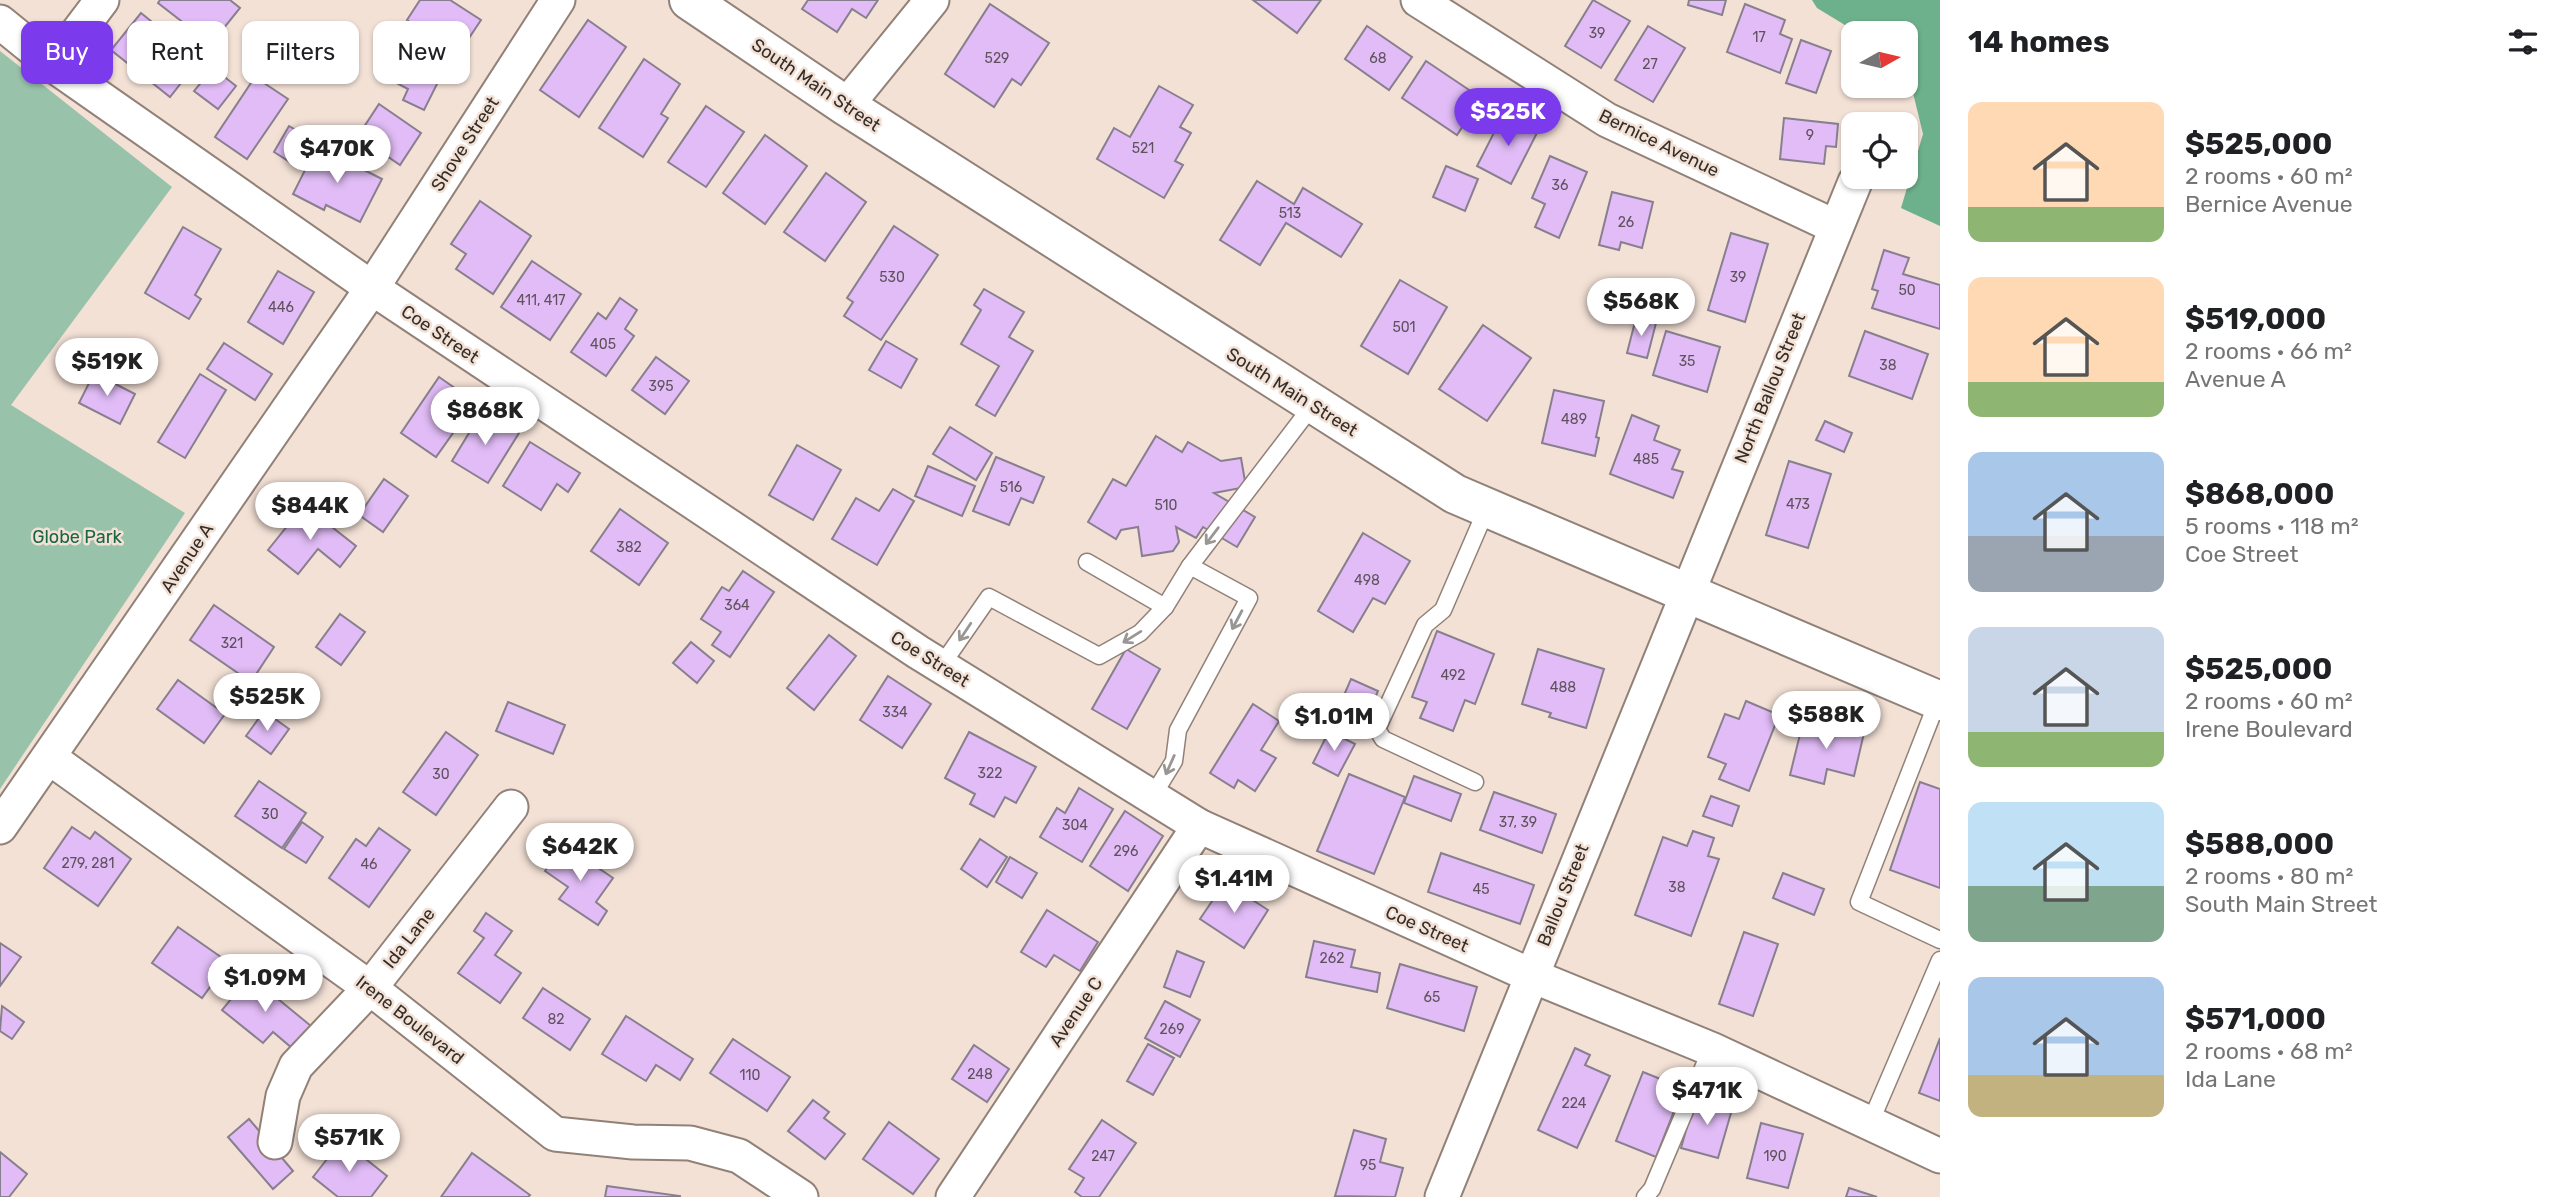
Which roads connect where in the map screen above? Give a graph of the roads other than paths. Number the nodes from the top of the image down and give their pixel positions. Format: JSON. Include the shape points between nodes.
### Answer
{"nodes":[{"id":1,"x":102,"y":0,"type":"edge"},
{"id":2,"x":558,"y":0,"type":"edge"},
{"id":3,"x":689,"y":0,"type":"edge"},
{"id":4,"x":932,"y":0,"type":"edge"},
{"id":5,"x":1418,"y":0,"type":"edge"},
{"id":6,"x":86,"y":21,"type":"edge"},
{"id":7,"x":0,"y":22,"type":"edge"},
{"id":8,"x":21,"y":39,"type":"edge"},
{"id":9,"x":80,"y":84,"type":"edge"},
{"id":10,"x":846,"y":106,"type":"junction"},
{"id":11,"x":1852,"y":189,"type":"edge"},
{"id":12,"x":1836,"y":227,"type":"junction"},
{"id":13,"x":372,"y":288,"type":"junction"},
{"id":14,"x":1312,"y":406,"type":"junction"},
{"id":15,"x":1487,"y":508,"type":"junction"},
{"id":16,"x":1087,"y":562,"type":"dead end"},
{"id":17,"x":1190,"y":566,"type":"junction"},
{"id":18,"x":1686,"y":593,"type":"junction"},
{"id":19,"x":1165,"y":607,"type":"junction"},
{"id":20,"x":941,"y":666,"type":"junction"},
{"id":21,"x":1939,"y":701,"type":"edge"},
{"id":22,"x":50,"y":758,"type":"junction"},
{"id":23,"x":1475,"y":782,"type":"dead end"},
{"id":24,"x":1152,"y":797,"type":"junction"},
{"id":25,"x":511,"y":807,"type":"dead end"},
{"id":26,"x":1199,"y":826,"type":"junction"},
{"id":27,"x":0,"y":827,"type":"edge"},
{"id":28,"x":1940,"y":940,"type":"edge"},
{"id":29,"x":1940,"y":960,"type":"edge"},
{"id":30,"x":1530,"y":975,"type":"junction"},
{"id":31,"x":370,"y":988,"type":"junction"},
{"id":32,"x":1711,"y":1049,"type":"junction"},
{"id":33,"x":1871,"y":1121,"type":"junction"},
{"id":34,"x":275,"y":1142,"type":"dead end"},
{"id":35,"x":1940,"y":1156,"type":"edge"},
{"id":36,"x":801,"y":1197,"type":"edge"},
{"id":37,"x":953,"y":1197,"type":"edge"},
{"id":38,"x":1442,"y":1197,"type":"edge"},
{"id":39,"x":1645,"y":1197,"type":"edge"}],
"edges":[{"from":1,"to":6,"type":"street"},
{"from":2,"to":13,"type":"street","name":"Shove Street"},
{"from":3,"to":10,"type":"main road","name":"South Main Street"},
{"from":4,"to":10,"type":"street"},
{"from":5,"to":12,"type":"street","name":"Bernice Avenue","via":[[1606,120]]},
{"from":7,"to":8,"type":"street","name":"Coe Street"},
{"from":9,"to":13,"type":"street","name":"Coe Street"},
{"from":10,"to":14,"type":"main road","name":"South Main Street"},
{"from":11,"to":12,"type":"street","name":"North Ballou Street"},
{"from":12,"to":18,"type":"street","name":"North Ballou Street"},
{"from":13,"to":20,"type":"street","name":"Coe Street"},
{"from":13,"to":22,"type":"street","name":"Avenue A"},
{"from":14,"to":15,"type":"main road","name":"South Main Street","via":[[1455,494]]},
{"from":14,"to":17,"type":"lane","one_way":true},
{"from":15,"to":18,"type":"main road","name":"South Main Street"},
{"from":15,"to":23,"type":"lane","via":[[1443,610],[1425,625],[1377,729],[1383,739]]},
{"from":16,"to":19,"type":"lane"},
{"from":17,"to":19,"type":"lane"},
{"from":17,"to":24,"type":"lane","one_way":true,"via":[[1249,598],[1178,730],[1174,761]]},
{"from":18,"to":21,"type":"main road","name":"South Main Street"},
{"from":18,"to":30,"type":"street","name":"Ballou Street"},
{"from":19,"to":20,"type":"lane","one_way":true,"via":[[1140,633],[1099,656],[989,597]]},
{"from":20,"to":24,"type":"street","name":"Coe Street"},
{"from":21,"to":28,"type":"lane","via":[[1858,902]]},
{"from":22,"to":27,"type":"street","name":"Avenue A"},
{"from":22,"to":31,"type":"street","name":"Irene Boulevard"},
{"from":24,"to":26,"type":"street","name":"Coe Street"},
{"from":25,"to":31,"type":"street","name":"Ida Lane"},
{"from":26,"to":30,"type":"street","name":"Coe Street"},
{"from":26,"to":37,"type":"street","name":"Avenue C"},
{"from":29,"to":33,"type":"lane"},
{"from":30,"to":32,"type":"street","name":"Coe Street"},
{"from":30,"to":38,"type":"street","name":"Ballou Street"},
{"from":31,"to":34,"type":"street","name":"Ida Lane","via":[[296,1066],[283,1096]]},
{"from":31,"to":36,"type":"street","name":"Irene Boulevard","via":[[555,1133],[690,1143],[739,1156]]},
{"from":32,"to":33,"type":"street","name":"Coe Street"},
{"from":32,"to":39,"type":"lane"},
{"from":33,"to":35,"type":"street","name":"Coe Street"}]}
